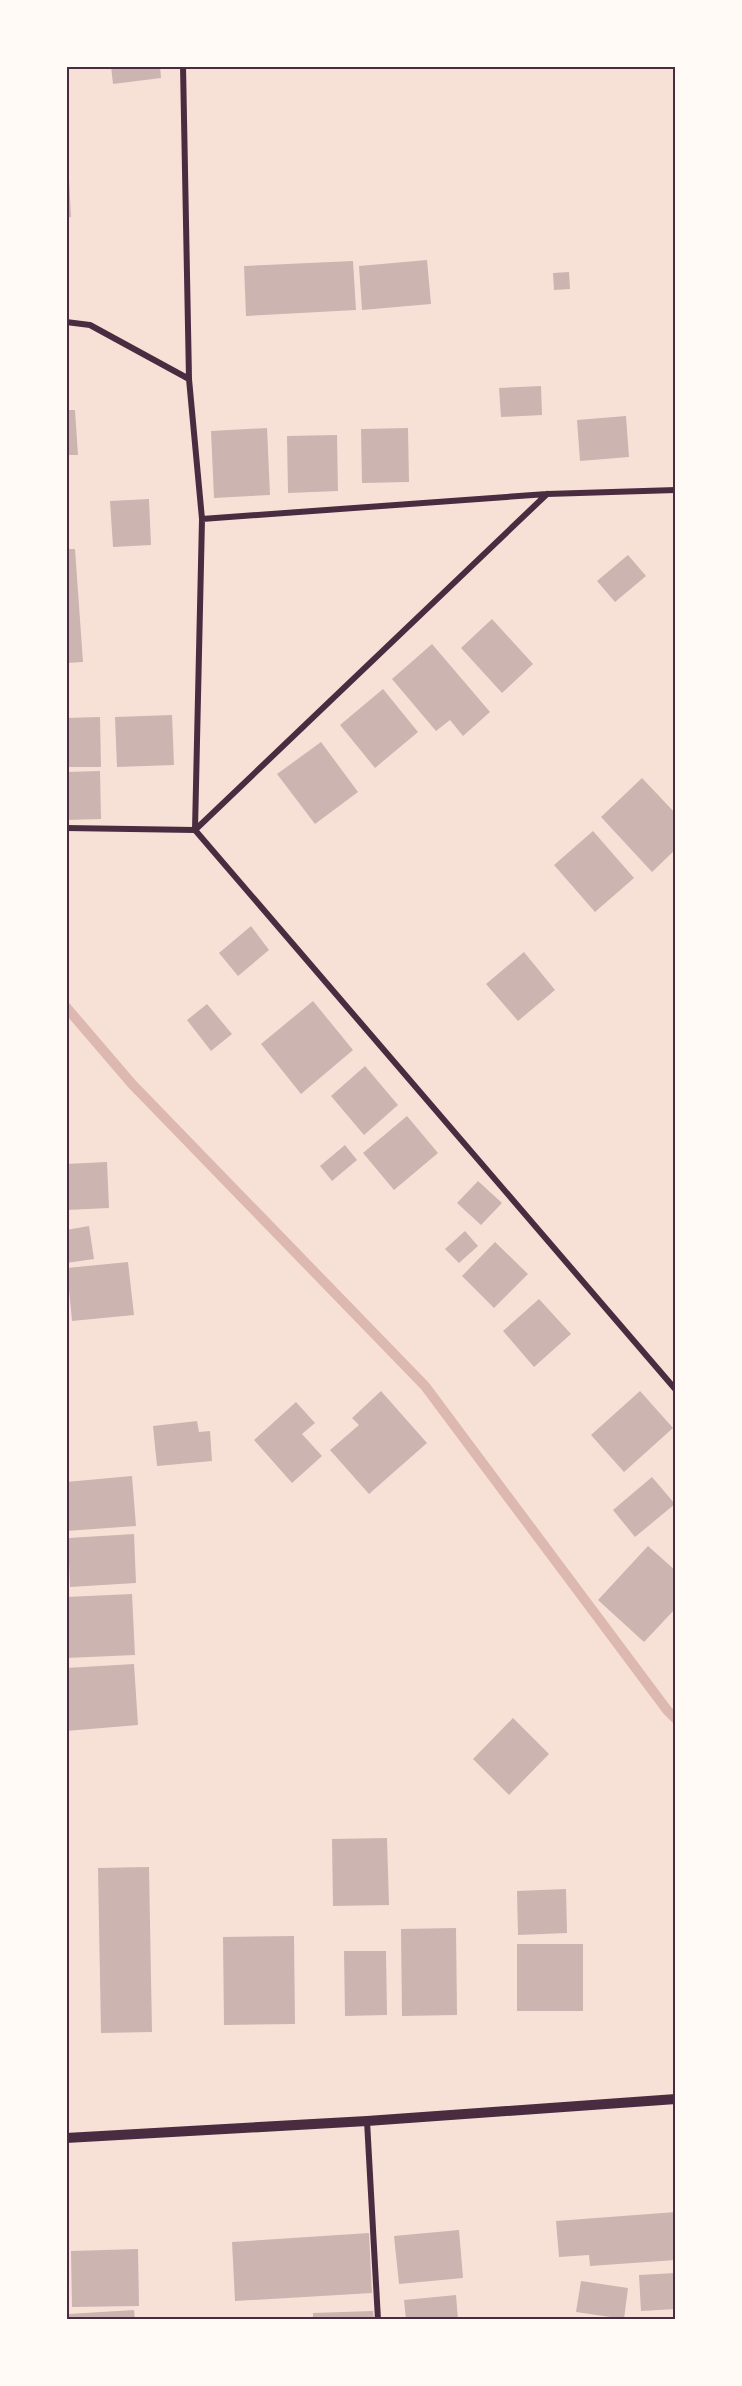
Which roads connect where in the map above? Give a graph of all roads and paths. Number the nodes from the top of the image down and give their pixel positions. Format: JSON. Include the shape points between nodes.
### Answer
{"nodes":[{"id":1,"x":183,"y":66,"type":"edge"},
{"id":2,"x":66,"y":322,"type":"edge"},
{"id":3,"x":189,"y":379,"type":"junction"},
{"id":4,"x":676,"y":490,"type":"edge"},
{"id":5,"x":547,"y":494,"type":"junction"},
{"id":6,"x":202,"y":519,"type":"junction"},
{"id":7,"x":66,"y":828,"type":"edge"},
{"id":8,"x":195,"y":830,"type":"junction"},
{"id":9,"x":676,"y":1390,"type":"edge"},
{"id":10,"x":676,"y":2099,"type":"edge"},
{"id":11,"x":367,"y":2121,"type":"junction"},
{"id":12,"x":66,"y":2138,"type":"edge"},
{"id":13,"x":378,"y":2320,"type":"edge"}],
"edges":[{"from":1,"to":3,"type":"street"},
{"from":2,"to":3,"type":"street","via":[[90,325]]},
{"from":3,"to":6,"type":"street"},
{"from":4,"to":5,"type":"street"},
{"from":5,"to":6,"type":"street"},
{"from":5,"to":8,"type":"street"},
{"from":6,"to":8,"type":"street"},
{"from":7,"to":8,"type":"street"},
{"from":8,"to":9,"type":"street"},
{"from":10,"to":11,"type":"street"},
{"from":11,"to":12,"type":"street"},
{"from":11,"to":13,"type":"street"}]}
